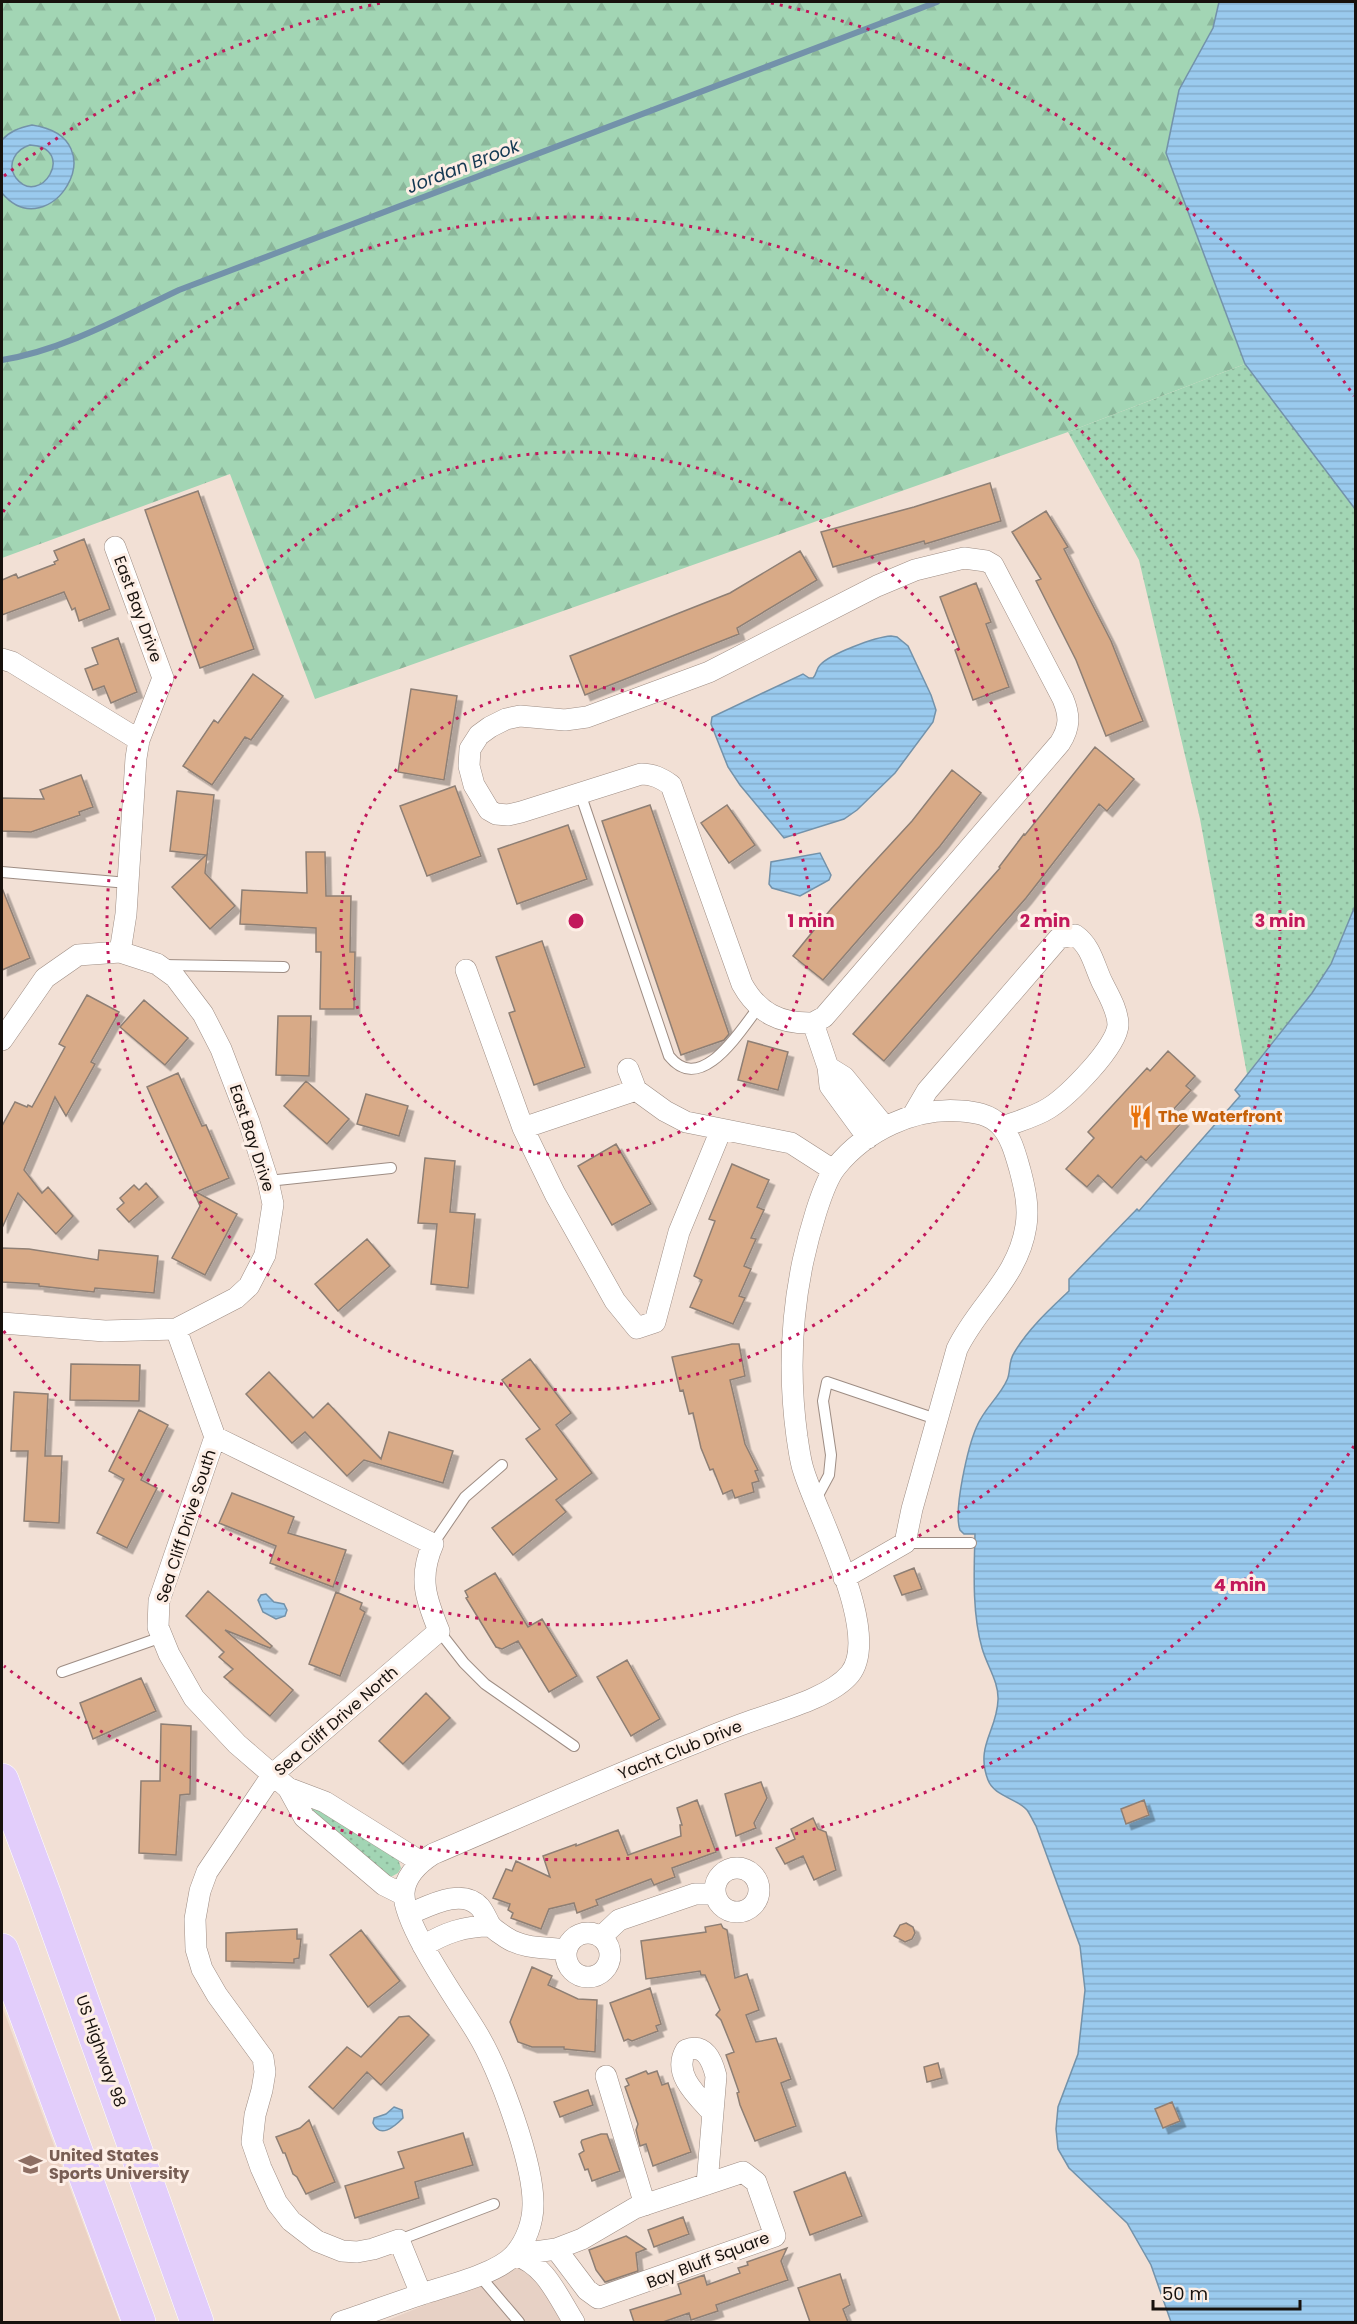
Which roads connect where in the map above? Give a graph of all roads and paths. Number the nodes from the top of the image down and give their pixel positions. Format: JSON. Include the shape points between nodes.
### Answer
{"nodes":[{"id":1,"x":115,"y":548,"type":"dead end"},
{"id":2,"x":2,"y":658,"type":"edge"},
{"id":3,"x":139,"y":740,"type":"junction"},
{"id":4,"x":580,"y":794,"type":"junction"},
{"id":5,"x":2,"y":872,"type":"edge"},
{"id":6,"x":128,"y":883,"type":"junction"},
{"id":7,"x":120,"y":952,"type":"junction"},
{"id":8,"x":156,"y":964,"type":"junction"},
{"id":9,"x":284,"y":968,"type":"dead end"},
{"id":10,"x":466,"y":970,"type":"dead end"},
{"id":11,"x":758,"y":1008,"type":"junction"},
{"id":12,"x":813,"y":1023,"type":"junction"},
{"id":13,"x":2,"y":1040,"type":"edge"},
{"id":14,"x":628,"y":1069,"type":"dead end"},
{"id":15,"x":636,"y":1090,"type":"junction"},
{"id":16,"x":914,"y":1115,"type":"junction"},
{"id":17,"x":1003,"y":1127,"type":"junction"},
{"id":18,"x":523,"y":1128,"type":"junction"},
{"id":19,"x":722,"y":1130,"type":"junction"},
{"id":20,"x":877,"y":1132,"type":"junction"},
{"id":21,"x":391,"y":1168,"type":"dead end"},
{"id":22,"x":833,"y":1170,"type":"junction"},
{"id":23,"x":268,"y":1181,"type":"junction"},
{"id":24,"x":2,"y":1323,"type":"edge"},
{"id":25,"x":176,"y":1329,"type":"junction"},
{"id":26,"x":936,"y":1419,"type":"junction"},
{"id":27,"x":215,"y":1437,"type":"junction"},
{"id":28,"x":502,"y":1465,"type":"dead end"},
{"id":29,"x":814,"y":1501,"type":"junction"},
{"id":30,"x":971,"y":1543,"type":"dead end"},
{"id":31,"x":433,"y":1544,"type":"junction"},
{"id":32,"x":906,"y":1544,"type":"junction"},
{"id":33,"x":844,"y":1578,"type":"junction"},
{"id":34,"x":439,"y":1631,"type":"junction"},
{"id":35,"x":162,"y":1637,"type":"junction"},
{"id":36,"x":62,"y":1672,"type":"dead end"},
{"id":37,"x":574,"y":1746,"type":"dead end"},
{"id":38,"x":2,"y":1780,"type":"edge"},
{"id":39,"x":281,"y":1781,"type":"junction"},
{"id":40,"x":421,"y":1862,"type":"junction"},
{"id":41,"x":715,"y":1894,"type":"dead end"},
{"id":42,"x":407,"y":1904,"type":"junction"},
{"id":43,"x":490,"y":1926,"type":"junction"},
{"id":44,"x":601,"y":1937,"type":"junction"},
{"id":45,"x":423,"y":1946,"type":"junction"},
{"id":46,"x":2,"y":1950,"type":"edge"},
{"id":47,"x":566,"y":1950,"type":"junction"},
{"id":48,"x":606,"y":2076,"type":"dead end"},
{"id":49,"x":711,"y":2111,"type":"dead end"},
{"id":50,"x":707,"y":2184,"type":"junction"},
{"id":51,"x":494,"y":2204,"type":"dead end"},
{"id":52,"x":645,"y":2205,"type":"junction"},
{"id":53,"x":399,"y":2240,"type":"junction"},
{"id":54,"x":556,"y":2249,"type":"junction"},
{"id":55,"x":514,"y":2255,"type":"junction"},
{"id":56,"x":480,"y":2275,"type":"junction"},
{"id":57,"x":421,"y":2294,"type":"junction"},
{"id":58,"x":139,"y":2322,"type":"edge"},
{"id":59,"x":197,"y":2322,"type":"edge"},
{"id":60,"x":341,"y":2322,"type":"edge"},
{"id":61,"x":519,"y":2322,"type":"edge"},
{"id":62,"x":574,"y":2322,"type":"edge"}],
"edges":[{"from":1,"to":3,"type":"street","name":"East Bay Drive","via":[[163,678]]},
{"from":2,"to":3,"type":"street"},
{"from":3,"to":6,"type":"street","name":"East Bay Drive"},
{"from":4,"to":11,"type":"street","via":[[641,774],[662,778],[670,785],[742,984]]},
{"from":4,"to":11,"type":"lane","via":[[674,1063],[693,1069],[712,1062]]},
{"from":4,"to":12,"type":"street","via":[[521,812],[496,814],[489,810],[474,785],[470,749],[479,735],[506,719],[520,716],[576,720],[709,672],[915,570],[964,558],[993,565],[1063,699],[1069,713],[1066,734],[824,1017]]},
{"from":5,"to":6,"type":"lane"},
{"from":6,"to":7,"type":"street","name":"East Bay Drive"},
{"from":7,"to":8,"type":"street","name":"East Bay Drive"},
{"from":7,"to":13,"type":"street","name":"East Bay Drive","via":[[78,955],[45,978]]},
{"from":8,"to":9,"type":"lane"},
{"from":8,"to":23,"type":"street","name":"East Bay Drive","via":[[175,977],[203,1014],[221,1048]]},
{"from":10,"to":18,"type":"street"},
{"from":11,"to":12,"type":"street","via":[[797,1023]]},
{"from":12,"to":20,"type":"street","via":[[830,1086]]},
{"from":14,"to":15,"type":"street"},
{"from":15,"to":18,"type":"street"},
{"from":15,"to":19,"type":"street","via":[[686,1122]]},
{"from":16,"to":17,"type":"street","name":"Yacht Club Drive","via":[[953,1110],[979,1113]]},
{"from":16,"to":17,"type":"street","via":[[927,1091],[1059,938],[1075,935],[1089,951],[1115,1012],[1115,1039],[1061,1100]]},
{"from":16,"to":20,"type":"street","name":"Yacht Club Drive"},
{"from":17,"to":26,"type":"street","via":[[1024,1186],[1026,1225],[1015,1263],[957,1349]]},
{"from":18,"to":19,"type":"street","via":[[615,1301],[637,1328],[655,1322],[679,1232]]},
{"from":19,"to":22,"type":"street","via":[[790,1143]]},
{"from":20,"to":22,"type":"street","name":"Yacht Club Drive"},
{"from":21,"to":23,"type":"lane"},
{"from":22,"to":29,"type":"street","name":"Yacht Club Drive","via":[[803,1262],[793,1353],[792,1399],[802,1469]]},
{"from":23,"to":25,"type":"street","name":"East Bay Drive","via":[[273,1204],[268,1241],[249,1286],[236,1298]]},
{"from":24,"to":25,"type":"street","via":[[105,1331]]},
{"from":25,"to":27,"type":"street","name":"Sea Cliff Drive South"},
{"from":26,"to":29,"type":"lane","via":[[827,1383],[823,1401],[831,1455],[829,1475]]},
{"from":26,"to":32,"type":"street"},
{"from":27,"to":31,"type":"street"},
{"from":27,"to":35,"type":"street","name":"Sea Cliff Drive South","via":[[159,1601],[158,1627]]},
{"from":28,"to":31,"type":"lane","via":[[465,1497]]},
{"from":29,"to":33,"type":"street","name":"Yacht Club Drive"},
{"from":30,"to":32,"type":"lane"},
{"from":31,"to":34,"type":"street","via":[[426,1560],[424,1585]]},
{"from":32,"to":33,"type":"street"},
{"from":33,"to":40,"type":"street","name":"Yacht Club Drive","via":[[858,1621],[860,1642],[857,1660],[837,1684],[808,1701],[692,1744]]},
{"from":34,"to":37,"type":"lane","via":[[485,1684]]},
{"from":34,"to":39,"type":"street","name":"Sea Cliff Drive North"},
{"from":35,"to":36,"type":"lane"},
{"from":35,"to":39,"type":"street","name":"Sea Cliff Drive South","via":[[194,1698],[237,1744]]},
{"from":38,"to":59,"type":"main road","name":"US Highway 98"},
{"from":39,"to":40,"type":"street","name":"Sea Cliff Drive North","via":[[325,1802]]},
{"from":39,"to":42,"type":"street","name":"Sea Cliff Drive North","via":[[304,1817]]},
{"from":39,"to":53,"type":"street","name":"Sea Cliff Drive North","via":[[207,1872],[195,1919],[196,1948],[202,1969],[217,1995],[263,2058],[265,2072],[252,2142],[277,2203],[291,2221],[317,2241],[342,2251],[373,2249]]},
{"from":40,"to":42,"type":"street","name":"Yacht Club Drive","via":[[406,1881]]},
{"from":41,"to":44,"type":"street","via":[[695,1894],[619,1920]]},
{"from":42,"to":43,"type":"street","via":[[465,1899],[477,1904]]},
{"from":42,"to":45,"type":"street"},
{"from":43,"to":45,"type":"street","via":[[455,1930]]},
{"from":43,"to":47,"type":"street","via":[[526,1946]]},
{"from":44,"to":47,"type":"street","via":[[580,1934],[573,1937]]},
{"from":44,"to":47,"type":"street","via":[[610,1956],[599,1974],[585,1976],[572,1970]]},
{"from":45,"to":55,"type":"street","via":[[490,2056],[526,2158],[533,2193],[532,2217]]},
{"from":46,"to":58,"type":"main road"},
{"from":48,"to":52,"type":"street"},
{"from":49,"to":50,"type":"street"},
{"from":50,"to":52,"type":"street"},
{"from":50,"to":54,"type":"street","name":"Bay Bluff Square","via":[[743,2172],[756,2182],[776,2236],[598,2298]]},
{"from":51,"to":53,"type":"lane"},
{"from":52,"to":54,"type":"street"},
{"from":53,"to":57,"type":"street"},
{"from":54,"to":55,"type":"street"},
{"from":55,"to":56,"type":"street"},
{"from":55,"to":62,"type":"street","via":[[536,2266]]},
{"from":56,"to":57,"type":"street"},
{"from":56,"to":61,"type":"lane"},
{"from":57,"to":60,"type":"street"}]}
